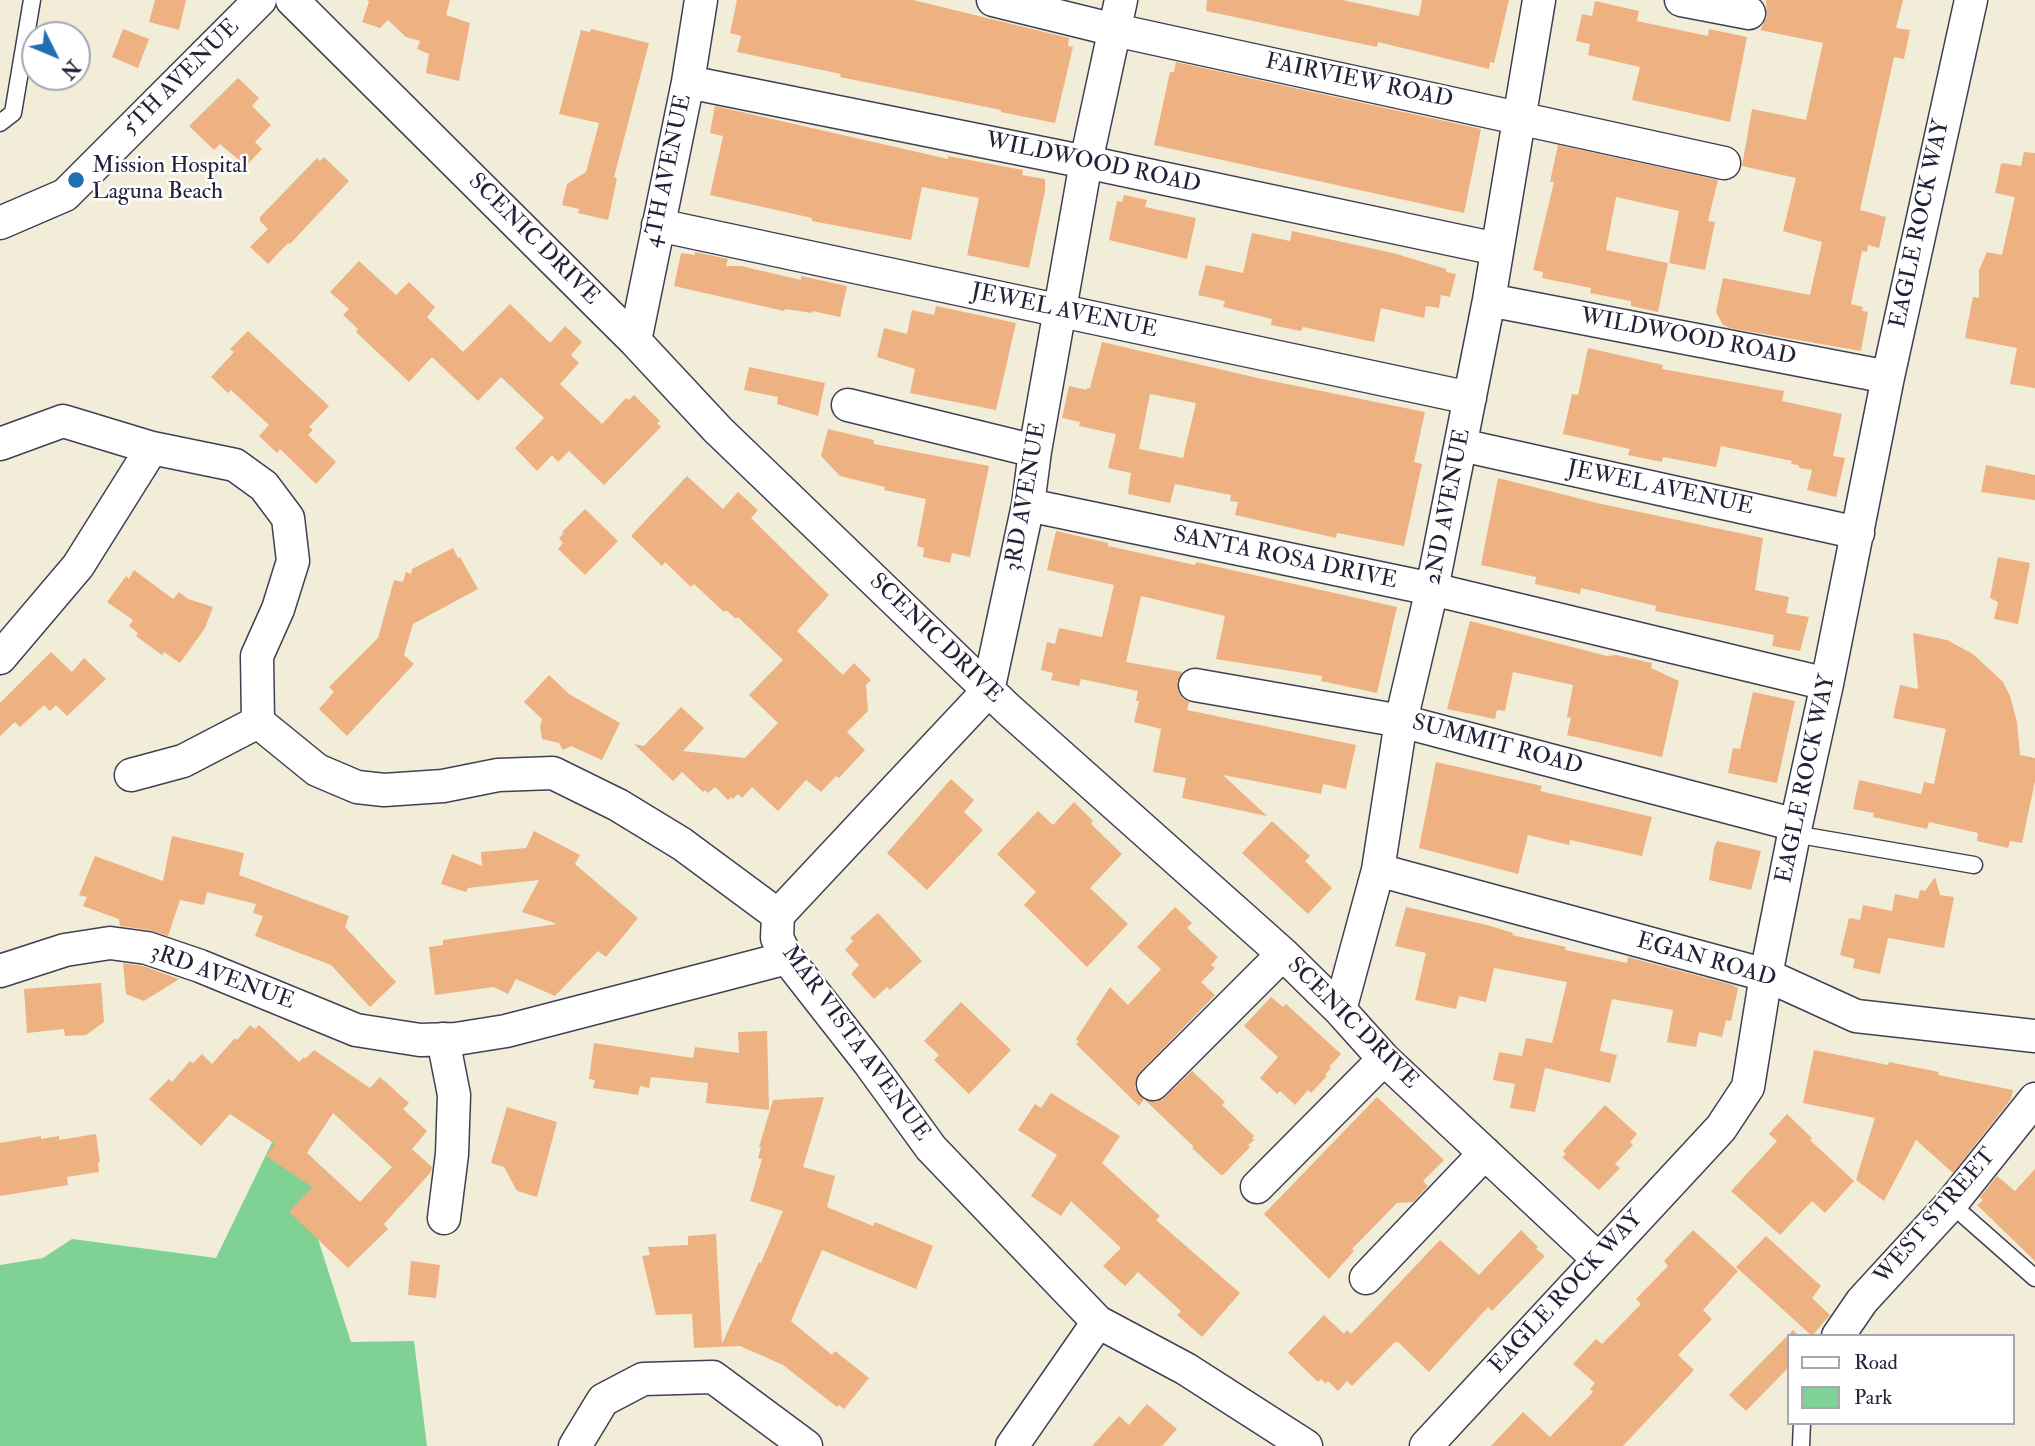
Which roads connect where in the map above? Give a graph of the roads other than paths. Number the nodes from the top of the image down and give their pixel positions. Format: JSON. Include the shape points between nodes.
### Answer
{"nodes":[{"id":1,"x":32,"y":0,"type":"edge"},
{"id":2,"x":260,"y":0,"type":"edge"},
{"id":3,"x":292,"y":0,"type":"edge"},
{"id":4,"x":701,"y":0,"type":"edge"},
{"id":5,"x":993,"y":0,"type":"edge"},
{"id":6,"x":1539,"y":0,"type":"edge"},
{"id":7,"x":1681,"y":0,"type":"edge"},
{"id":8,"x":1971,"y":0,"type":"edge"},
{"id":9,"x":1749,"y":13,"type":"dead end"},
{"id":10,"x":1118,"y":15,"type":"edge"},
{"id":11,"x":688,"y":82,"type":"junction"},
{"id":12,"x":1519,"y":117,"type":"junction"},
{"id":13,"x":0,"y":123,"type":"edge"},
{"id":14,"x":1086,"y":162,"type":"junction"},
{"id":15,"x":1724,"y":163,"type":"dead end"},
{"id":16,"x":0,"y":223,"type":"edge"},
{"id":17,"x":658,"y":225,"type":"junction"},
{"id":18,"x":1497,"y":249,"type":"junction"},
{"id":19,"x":1489,"y":300,"type":"junction"},
{"id":20,"x":1060,"y":312,"type":"junction"},
{"id":21,"x":635,"y":341,"type":"junction"},
{"id":22,"x":1888,"y":377,"type":"junction"},
{"id":23,"x":1470,"y":398,"type":"junction"},
{"id":24,"x":848,"y":405,"type":"dead end"},
{"id":25,"x":0,"y":444,"type":"edge"},
{"id":26,"x":1461,"y":445,"type":"junction"},
{"id":27,"x":152,"y":447,"type":"junction"},
{"id":28,"x":1035,"y":451,"type":"junction"},
{"id":29,"x":1028,"y":505,"type":"junction"},
{"id":30,"x":1858,"y":533,"type":"junction"},
{"id":31,"x":1432,"y":589,"type":"junction"},
{"id":32,"x":0,"y":658,"type":"edge"},
{"id":33,"x":1827,"y":684,"type":"junction"},
{"id":34,"x":1195,"y":685,"type":"dead end"},
{"id":35,"x":988,"y":691,"type":"junction"},
{"id":36,"x":1401,"y":720,"type":"junction"},
{"id":37,"x":258,"y":722,"type":"junction"},
{"id":38,"x":131,"y":775,"type":"dead end"},
{"id":39,"x":1795,"y":829,"type":"junction"},
{"id":40,"x":1973,"y":865,"type":"dead end"},
{"id":41,"x":1378,"y":870,"type":"junction"},
{"id":42,"x":778,"y":915,"type":"junction"},
{"id":43,"x":1283,"y":954,"type":"junction"},
{"id":44,"x":787,"y":958,"type":"junction"},
{"id":45,"x":0,"y":971,"type":"edge"},
{"id":46,"x":1766,"y":975,"type":"junction"},
{"id":47,"x":1340,"y":1010,"type":"junction"},
{"id":48,"x":2035,"y":1036,"type":"edge"},
{"id":49,"x":443,"y":1039,"type":"junction"},
{"id":50,"x":1384,"y":1059,"type":"junction"},
{"id":51,"x":1153,"y":1084,"type":"dead end"},
{"id":52,"x":2035,"y":1099,"type":"edge"},
{"id":53,"x":1485,"y":1153,"type":"junction"},
{"id":54,"x":1257,"y":1187,"type":"dead end"},
{"id":55,"x":1951,"y":1204,"type":"junction"},
{"id":56,"x":444,"y":1218,"type":"dead end"},
{"id":57,"x":1598,"y":1259,"type":"junction"},
{"id":58,"x":1366,"y":1278,"type":"dead end"},
{"id":59,"x":2035,"y":1278,"type":"edge"},
{"id":60,"x":1098,"y":1322,"type":"junction"},
{"id":61,"x":1839,"y":1334,"type":"edge"},
{"id":62,"x":1802,"y":1425,"type":"edge"},
{"id":63,"x":575,"y":1446,"type":"edge"},
{"id":64,"x":806,"y":1446,"type":"edge"},
{"id":65,"x":1012,"y":1446,"type":"edge"},
{"id":66,"x":1306,"y":1446,"type":"edge"},
{"id":67,"x":1426,"y":1446,"type":"edge"},
{"id":68,"x":1801,"y":1446,"type":"edge"}],
"edges":[{"from":1,"to":13,"type":"lane","via":[[13,113]]},
{"from":2,"to":16,"type":"street","name":"5TH AVENUE","via":[[65,195]]},
{"from":3,"to":21,"type":"street","name":"SCENIC DRIVE"},
{"from":4,"to":11,"type":"street","name":"4TH AVENUE"},
{"from":5,"to":10,"type":"street","name":"FAIRVIEW ROAD"},
{"from":6,"to":12,"type":"street","name":"2ND AVENUE"},
{"from":7,"to":9,"type":"street"},
{"from":8,"to":22,"type":"street","name":"EAGLE ROCK WAY"},
{"from":10,"to":12,"type":"street","name":"FAIRVIEW ROAD"},
{"from":10,"to":14,"type":"street","name":"3RD AVENUE"},
{"from":11,"to":14,"type":"street","name":"WILDWOOD ROAD"},
{"from":11,"to":17,"type":"street","name":"4TH AVENUE"},
{"from":12,"to":15,"type":"street","name":"FAIRVIEW ROAD"},
{"from":12,"to":18,"type":"street","name":"2ND AVENUE"},
{"from":14,"to":18,"type":"street","name":"WILDWOOD ROAD"},
{"from":14,"to":20,"type":"street","name":"3RD AVENUE"},
{"from":17,"to":20,"type":"street","name":"JEWEL AVENUE"},
{"from":17,"to":21,"type":"street","name":"4TH AVENUE"},
{"from":18,"to":19,"type":"street","name":"2ND AVENUE"},
{"from":19,"to":22,"type":"street","name":"WILDWOOD ROAD"},
{"from":19,"to":23,"type":"street","name":"2ND AVENUE"},
{"from":20,"to":23,"type":"street","name":"JEWEL AVENUE"},
{"from":20,"to":28,"type":"street","name":"3RD AVENUE"},
{"from":21,"to":35,"type":"street","name":"SCENIC DRIVE","via":[[718,430]]},
{"from":22,"to":30,"type":"street","name":"EAGLE ROCK WAY"},
{"from":23,"to":26,"type":"street","name":"2ND AVENUE"},
{"from":24,"to":28,"type":"street"},
{"from":25,"to":27,"type":"street","via":[[63,421]]},
{"from":26,"to":30,"type":"street","name":"JEWEL AVENUE"},
{"from":26,"to":31,"type":"street","name":"2ND AVENUE"},
{"from":27,"to":32,"type":"street","via":[[78,566]]},
{"from":27,"to":37,"type":"street","via":[[235,465],[264,486],[288,518],[293,561],[257,656]]},
{"from":28,"to":29,"type":"street","name":"3RD AVENUE"},
{"from":29,"to":31,"type":"street","name":"SANTA ROSA DRIVE"},
{"from":29,"to":35,"type":"street","name":"3RD AVENUE"},
{"from":30,"to":33,"type":"street","name":"EAGLE ROCK WAY"},
{"from":31,"to":33,"type":"street","name":"SANTA ROSA DRIVE"},
{"from":31,"to":36,"type":"street","name":"2ND AVENUE"},
{"from":33,"to":39,"type":"street","name":"EAGLE ROCK WAY"},
{"from":34,"to":36,"type":"street","name":"SUMMIT ROAD"},
{"from":35,"to":42,"type":"street"},
{"from":35,"to":43,"type":"street","name":"SCENIC DRIVE"},
{"from":36,"to":39,"type":"street","name":"SUMMIT ROAD"},
{"from":36,"to":41,"type":"street","name":"2ND AVENUE"},
{"from":37,"to":38,"type":"street","via":[[183,761]]},
{"from":37,"to":42,"type":"street","name":"MAR VISTA AVENUE","via":[[317,770],[357,787],[384,790],[443,786],[498,775],[553,774],[618,805],[671,838]]},
{"from":39,"to":40,"type":"lane"},
{"from":39,"to":46,"type":"street","name":"EAGLE ROCK WAY"},
{"from":41,"to":46,"type":"street","name":"EGAN ROAD"},
{"from":41,"to":47,"type":"street","name":"2ND AVENUE"},
{"from":42,"to":44,"type":"street","name":"MAR VISTA AVENUE","via":[[777,938]]},
{"from":43,"to":47,"type":"street","name":"SCENIC DRIVE"},
{"from":43,"to":51,"type":"street"},
{"from":44,"to":49,"type":"street","name":"3RD AVENUE","via":[[506,1031]]},
{"from":44,"to":60,"type":"street","name":"MAR VISTA AVENUE","via":[[931,1148]]},
{"from":45,"to":49,"type":"street","name":"3RD AVENUE","via":[[65,950],[110,943],[147,948],[356,1030]]},
{"from":46,"to":48,"type":"street","name":"EGAN ROAD","via":[[1856,1016]]},
{"from":46,"to":57,"type":"street","name":"EAGLE ROCK WAY","via":[[1748,1087],[1721,1128]]},
{"from":47,"to":50,"type":"street","name":"SCENIC DRIVE"},
{"from":49,"to":56,"type":"street","via":[[454,1095]]},
{"from":50,"to":53,"type":"street","name":"SCENIC DRIVE"},
{"from":50,"to":54,"type":"street"},
{"from":52,"to":55,"type":"street","name":"WEST STREET"},
{"from":53,"to":57,"type":"street","name":"SCENIC DRIVE"},
{"from":53,"to":58,"type":"street"},
{"from":55,"to":59,"type":"lane"},
{"from":55,"to":61,"type":"street","name":"WEST STREET","via":[[1863,1301]]},
{"from":57,"to":67,"type":"street","name":"EAGLE ROCK WAY"},
{"from":60,"to":65,"type":"street"},
{"from":60,"to":66,"type":"street","name":"MAR VISTA AVENUE","via":[[1186,1369]]},
{"from":62,"to":68,"type":"lane"},
{"from":63,"to":64,"type":"street","via":[[603,1401],[643,1380],[713,1377]]}]}
